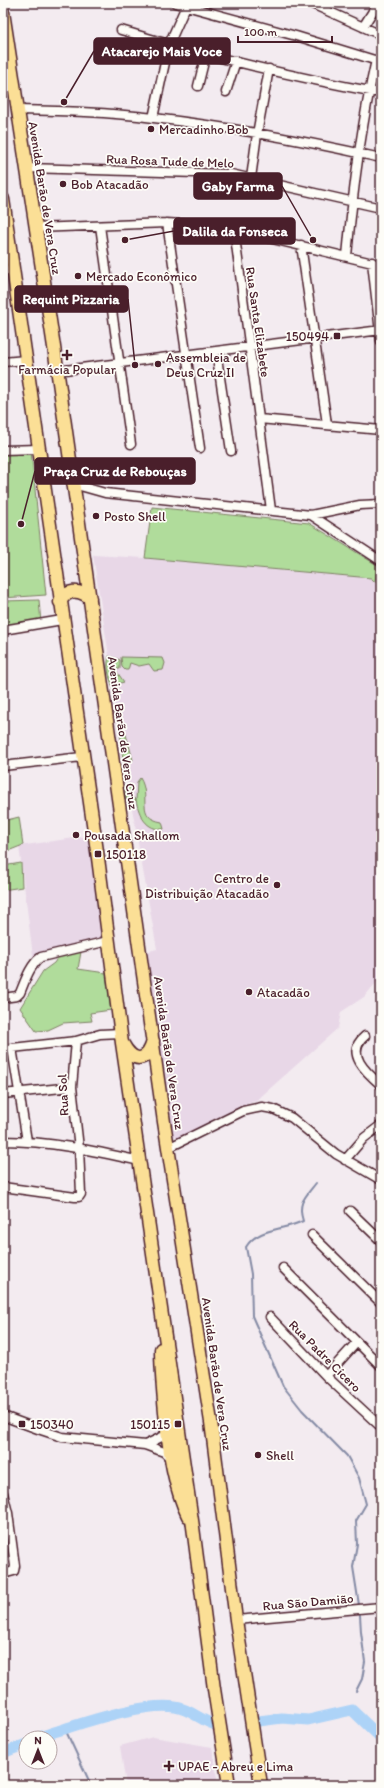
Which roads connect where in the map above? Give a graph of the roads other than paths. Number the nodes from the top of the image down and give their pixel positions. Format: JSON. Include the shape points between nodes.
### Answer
{"nodes":[{"id":1,"x":175,"y":3,"type":"edge"},
{"id":2,"x":312,"y":3,"type":"edge"},
{"id":3,"x":380,"y":3,"type":"edge"},
{"id":4,"x":186,"y":6,"type":"junction"},
{"id":5,"x":197,"y":6,"type":"edge"},
{"id":6,"x":3,"y":12,"type":"edge"},
{"id":7,"x":363,"y":26,"type":"junction"},
{"id":8,"x":121,"y":30,"type":"dead end"},
{"id":9,"x":381,"y":34,"type":"edge"},
{"id":10,"x":169,"y":44,"type":"junction"},
{"id":11,"x":206,"y":54,"type":"junction"},
{"id":12,"x":236,"y":61,"type":"junction"},
{"id":13,"x":379,"y":61,"type":"edge"},
{"id":14,"x":269,"y":69,"type":"junction"},
{"id":15,"x":198,"y":86,"type":"dead end"},
{"id":16,"x":369,"y":91,"type":"junction"},
{"id":17,"x":226,"y":92,"type":"dead end"},
{"id":18,"x":381,"y":93,"type":"edge"},
{"id":19,"x":17,"y":110,"type":"junction"},
{"id":20,"x":153,"y":118,"type":"junction"},
{"id":21,"x":257,"y":134,"type":"junction"},
{"id":22,"x":358,"y":153,"type":"junction"},
{"id":23,"x":381,"y":158,"type":"edge"},
{"id":24,"x":27,"y":168,"type":"junction"},
{"id":25,"x":251,"y":178,"type":"junction"},
{"id":26,"x":3,"y":199,"type":"edge"},
{"id":27,"x":352,"y":202,"type":"junction"},
{"id":28,"x":381,"y":208,"type":"edge"},
{"id":29,"x":4,"y":216,"type":"edge"},
{"id":30,"x":167,"y":223,"type":"junction"},
{"id":31,"x":100,"y":226,"type":"junction"},
{"id":32,"x":36,"y":228,"type":"junction"},
{"id":33,"x":234,"y":229,"type":"junction"},
{"id":34,"x":301,"y":245,"type":"junction"},
{"id":35,"x":347,"y":256,"type":"junction"},
{"id":36,"x":372,"y":262,"type":"junction"},
{"id":37,"x":381,"y":265,"type":"edge"},
{"id":38,"x":8,"y":270,"type":"edge"},
{"id":39,"x":380,"y":330,"type":"edge"},
{"id":40,"x":315,"y":339,"type":"junction"},
{"id":41,"x":381,"y":341,"type":"edge"},
{"id":42,"x":249,"y":348,"type":"junction"},
{"id":43,"x":216,"y":351,"type":"junction"},
{"id":44,"x":187,"y":355,"type":"junction"},
{"id":45,"x":26,"y":360,"type":"junction"},
{"id":46,"x":3,"y":362,"type":"edge"},
{"id":47,"x":120,"y":364,"type":"junction"},
{"id":48,"x":57,"y":371,"type":"junction"},
{"id":49,"x":259,"y":419,"type":"junction"},
{"id":50,"x":327,"y":424,"type":"junction"},
{"id":51,"x":381,"y":430,"type":"edge"},
{"id":52,"x":131,"y":444,"type":"dead end"},
{"id":53,"x":200,"y":448,"type":"dead end"},
{"id":54,"x":38,"y":449,"type":"junction"},
{"id":55,"x":3,"y":450,"type":"edge"},
{"id":56,"x":231,"y":451,"type":"dead end"},
{"id":57,"x":73,"y":484,"type":"junction"},
{"id":58,"x":381,"y":504,"type":"edge"},
{"id":59,"x":271,"y":510,"type":"junction"},
{"id":60,"x":311,"y":515,"type":"junction"},
{"id":61,"x":381,"y":561,"type":"edge"},
{"id":62,"x":90,"y":598,"type":"junction"},
{"id":63,"x":60,"y":602,"type":"junction"},
{"id":64,"x":62,"y":620,"type":"junction"},
{"id":65,"x":3,"y":630,"type":"edge"},
{"id":66,"x":82,"y":757,"type":"junction"},
{"id":67,"x":3,"y":766,"type":"edge"},
{"id":68,"x":108,"y":940,"type":"junction"},
{"id":69,"x":3,"y":998,"type":"edge"},
{"id":70,"x":365,"y":1036,"type":"dead end"},
{"id":71,"x":121,"y":1038,"type":"junction"},
{"id":72,"x":153,"y":1040,"type":"junction"},
{"id":73,"x":76,"y":1041,"type":"junction"},
{"id":74,"x":12,"y":1048,"type":"junction"},
{"id":75,"x":3,"y":1049,"type":"edge"},
{"id":76,"x":381,"y":1085,"type":"edge"},
{"id":77,"x":72,"y":1087,"type":"junction"},
{"id":78,"x":20,"y":1092,"type":"junction"},
{"id":79,"x":3,"y":1094,"type":"edge"},
{"id":80,"x":381,"y":1125,"type":"edge"},
{"id":81,"x":3,"y":1141,"type":"edge"},
{"id":82,"x":27,"y":1141,"type":"junction"},
{"id":83,"x":79,"y":1148,"type":"junction"},
{"id":84,"x":168,"y":1148,"type":"junction"},
{"id":85,"x":345,"y":1160,"type":"junction"},
{"id":86,"x":140,"y":1161,"type":"junction"},
{"id":87,"x":381,"y":1180,"type":"edge"},
{"id":88,"x":3,"y":1187,"type":"edge"},
{"id":89,"x":350,"y":1211,"type":"dead end"},
{"id":90,"x":312,"y":1235,"type":"dead end"},
{"id":91,"x":381,"y":1240,"type":"edge"},
{"id":92,"x":284,"y":1268,"type":"dead end"},
{"id":93,"x":381,"y":1303,"type":"edge"},
{"id":94,"x":270,"y":1318,"type":"dead end"},
{"id":95,"x":163,"y":1320,"type":"junction"},
{"id":96,"x":357,"y":1342,"type":"junction"},
{"id":97,"x":381,"y":1366,"type":"edge"},
{"id":98,"x":326,"y":1376,"type":"junction"},
{"id":99,"x":3,"y":1416,"type":"edge"},
{"id":100,"x":381,"y":1427,"type":"edge"},
{"id":101,"x":168,"y":1434,"type":"junction"},
{"id":102,"x":145,"y":1445,"type":"junction"},
{"id":103,"x":172,"y":1460,"type":"junction"},
{"id":104,"x":3,"y":1493,"type":"edge"},
{"id":105,"x":193,"y":1527,"type":"junction"},
{"id":106,"x":6,"y":1528,"type":"edge"},
{"id":107,"x":3,"y":1574,"type":"edge"},
{"id":108,"x":381,"y":1607,"type":"edge"},
{"id":109,"x":236,"y":1620,"type":"junction"},
{"id":110,"x":229,"y":1785,"type":"edge"},
{"id":111,"x":261,"y":1785,"type":"edge"}],
"edges":[{"from":1,"to":4,"type":"street"},
{"from":2,"to":7,"type":"street"},
{"from":3,"to":7,"type":"street"},
{"from":4,"to":5,"type":"street"},
{"from":4,"to":10,"type":"street"},
{"from":5,"to":13,"type":"street"},
{"from":6,"to":19,"type":"highway","name":"Avenida Barão de Vera Cruz"},
{"from":7,"to":9,"type":"street"},
{"from":8,"to":10,"type":"street"},
{"from":10,"to":11,"type":"street"},
{"from":10,"to":20,"type":"street"},
{"from":11,"to":12,"type":"street"},
{"from":11,"to":15,"type":"street"},
{"from":12,"to":14,"type":"street"},
{"from":12,"to":17,"type":"street"},
{"from":13,"to":16,"type":"street"},
{"from":14,"to":16,"type":"street"},
{"from":14,"to":21,"type":"street"},
{"from":16,"to":18,"type":"street"},
{"from":16,"to":22,"type":"street"},
{"from":19,"to":20,"type":"street"},
{"from":19,"to":24,"type":"highway","name":"Avenida Barão de Vera Cruz"},
{"from":20,"to":21,"type":"street"},
{"from":21,"to":22,"type":"street"},
{"from":21,"to":25,"type":"street"},
{"from":22,"to":23,"type":"street"},
{"from":22,"to":27,"type":"street"},
{"from":24,"to":25,"type":"street","name":"Rua Rosa Tude de Melo","via":[[222,173]]},
{"from":24,"to":32,"type":"highway","name":"Avenida Barão de Vera Cruz"},
{"from":25,"to":27,"type":"street","name":"Rua Rosa Tude de Melo"},
{"from":26,"to":29,"type":"highway"},
{"from":27,"to":28,"type":"street","name":"Rua Rosa Tude de Melo"},
{"from":27,"to":35,"type":"street"},
{"from":29,"to":38,"type":"highway"},
{"from":30,"to":31,"type":"street"},
{"from":30,"to":33,"type":"street"},
{"from":30,"to":44,"type":"street"},
{"from":31,"to":32,"type":"street"},
{"from":31,"to":47,"type":"street"},
{"from":32,"to":48,"type":"highway","name":"Avenida Barão de Vera Cruz"},
{"from":33,"to":34,"type":"street"},
{"from":33,"to":42,"type":"street","name":"Rua Santa Elizabete"},
{"from":34,"to":35,"type":"street"},
{"from":34,"to":40,"type":"street"},
{"from":35,"to":36,"type":"street"},
{"from":36,"to":37,"type":"street"},
{"from":36,"to":39,"type":"street"},
{"from":38,"to":45,"type":"highway"},
{"from":39,"to":40,"type":"street"},
{"from":39,"to":41,"type":"street"},
{"from":40,"to":42,"type":"street"},
{"from":40,"to":50,"type":"street"},
{"from":42,"to":43,"type":"street"},
{"from":42,"to":49,"type":"street","name":"Rua Santa Elizabete"},
{"from":43,"to":44,"type":"street"},
{"from":43,"to":56,"type":"street"},
{"from":44,"to":47,"type":"street"},
{"from":44,"to":53,"type":"street"},
{"from":45,"to":46,"type":"street"},
{"from":45,"to":54,"type":"highway"},
{"from":47,"to":48,"type":"street"},
{"from":47,"to":52,"type":"street"},
{"from":48,"to":57,"type":"highway","name":"Avenida Barão de Vera Cruz"},
{"from":49,"to":50,"type":"street"},
{"from":49,"to":59,"type":"street","name":"Rua Santa Elizabete"},
{"from":50,"to":51,"type":"street"},
{"from":54,"to":55,"type":"street"},
{"from":54,"to":63,"type":"highway"},
{"from":57,"to":59,"type":"street","via":[[105,493]]},
{"from":57,"to":62,"type":"highway","name":"Avenida Barão de Vera Cruz"},
{"from":58,"to":60,"type":"street","via":[[360,505]]},
{"from":59,"to":60,"type":"street"},
{"from":60,"to":61,"type":"street"},
{"from":62,"to":63,"type":"highway","via":[[75,591],[67,593]]},
{"from":62,"to":72,"type":"highway","name":"Avenida Barão de Vera Cruz"},
{"from":63,"to":64,"type":"highway"},
{"from":64,"to":65,"type":"street"},
{"from":64,"to":66,"type":"highway"},
{"from":66,"to":67,"type":"street"},
{"from":66,"to":68,"type":"highway"},
{"from":68,"to":69,"type":"street","via":[[41,957],[31,969],[20,993],[17,996]]},
{"from":68,"to":71,"type":"highway"},
{"from":70,"to":76,"type":"street","via":[[357,1044],[356,1056]]},
{"from":71,"to":72,"type":"highway","via":[[127,1052],[133,1057],[141,1058],[148,1055]]},
{"from":71,"to":73,"type":"street","via":[[100,1034]]},
{"from":71,"to":86,"type":"highway"},
{"from":72,"to":84,"type":"highway","name":"Avenida Barão de Vera Cruz"},
{"from":73,"to":74,"type":"street"},
{"from":73,"to":77,"type":"street","name":"Rua Sol"},
{"from":74,"to":75,"type":"street"},
{"from":74,"to":78,"type":"street"},
{"from":77,"to":78,"type":"street"},
{"from":77,"to":83,"type":"street","name":"Rua Sol"},
{"from":78,"to":79,"type":"street"},
{"from":78,"to":82,"type":"street"},
{"from":80,"to":85,"type":"street","via":[[364,1138]]},
{"from":81,"to":82,"type":"street"},
{"from":82,"to":83,"type":"street"},
{"from":83,"to":86,"type":"street"},
{"from":83,"to":88,"type":"street","name":"Rua Sol","via":[[79,1197]]},
{"from":84,"to":85,"type":"street","via":[[235,1114],[262,1108],[272,1109],[292,1118]]},
{"from":84,"to":109,"type":"highway","name":"Avenida Barão de Vera Cruz","via":[[211,1422]]},
{"from":85,"to":87,"type":"street"},
{"from":86,"to":95,"type":"highway"},
{"from":89,"to":91,"type":"street"},
{"from":90,"to":93,"type":"street"},
{"from":92,"to":96,"type":"street"},
{"from":94,"to":98,"type":"street","name":"Rua Padre Cícero"},
{"from":95,"to":101,"type":"highway","via":[[161,1368]]},
{"from":95,"to":105,"type":"highway"},
{"from":96,"to":97,"type":"street"},
{"from":96,"to":98,"type":"street"},
{"from":98,"to":100,"type":"street","name":"Rua Padre Cícero"},
{"from":99,"to":102,"type":"street","via":[[62,1437]]},
{"from":101,"to":102,"type":"street"},
{"from":101,"to":103,"type":"highway"},
{"from":102,"to":103,"type":"street","via":[[164,1452]]},
{"from":103,"to":105,"type":"highway","via":[[180,1499]]},
{"from":104,"to":106,"type":"street","via":[[6,1499]]},
{"from":105,"to":110,"type":"highway"},
{"from":106,"to":107,"type":"street","via":[[15,1569],[11,1573]]},
{"from":108,"to":109,"type":"street","name":"Rua São Damião"},
{"from":109,"to":111,"type":"highway","name":"Avenida Barão de Vera Cruz"}]}
